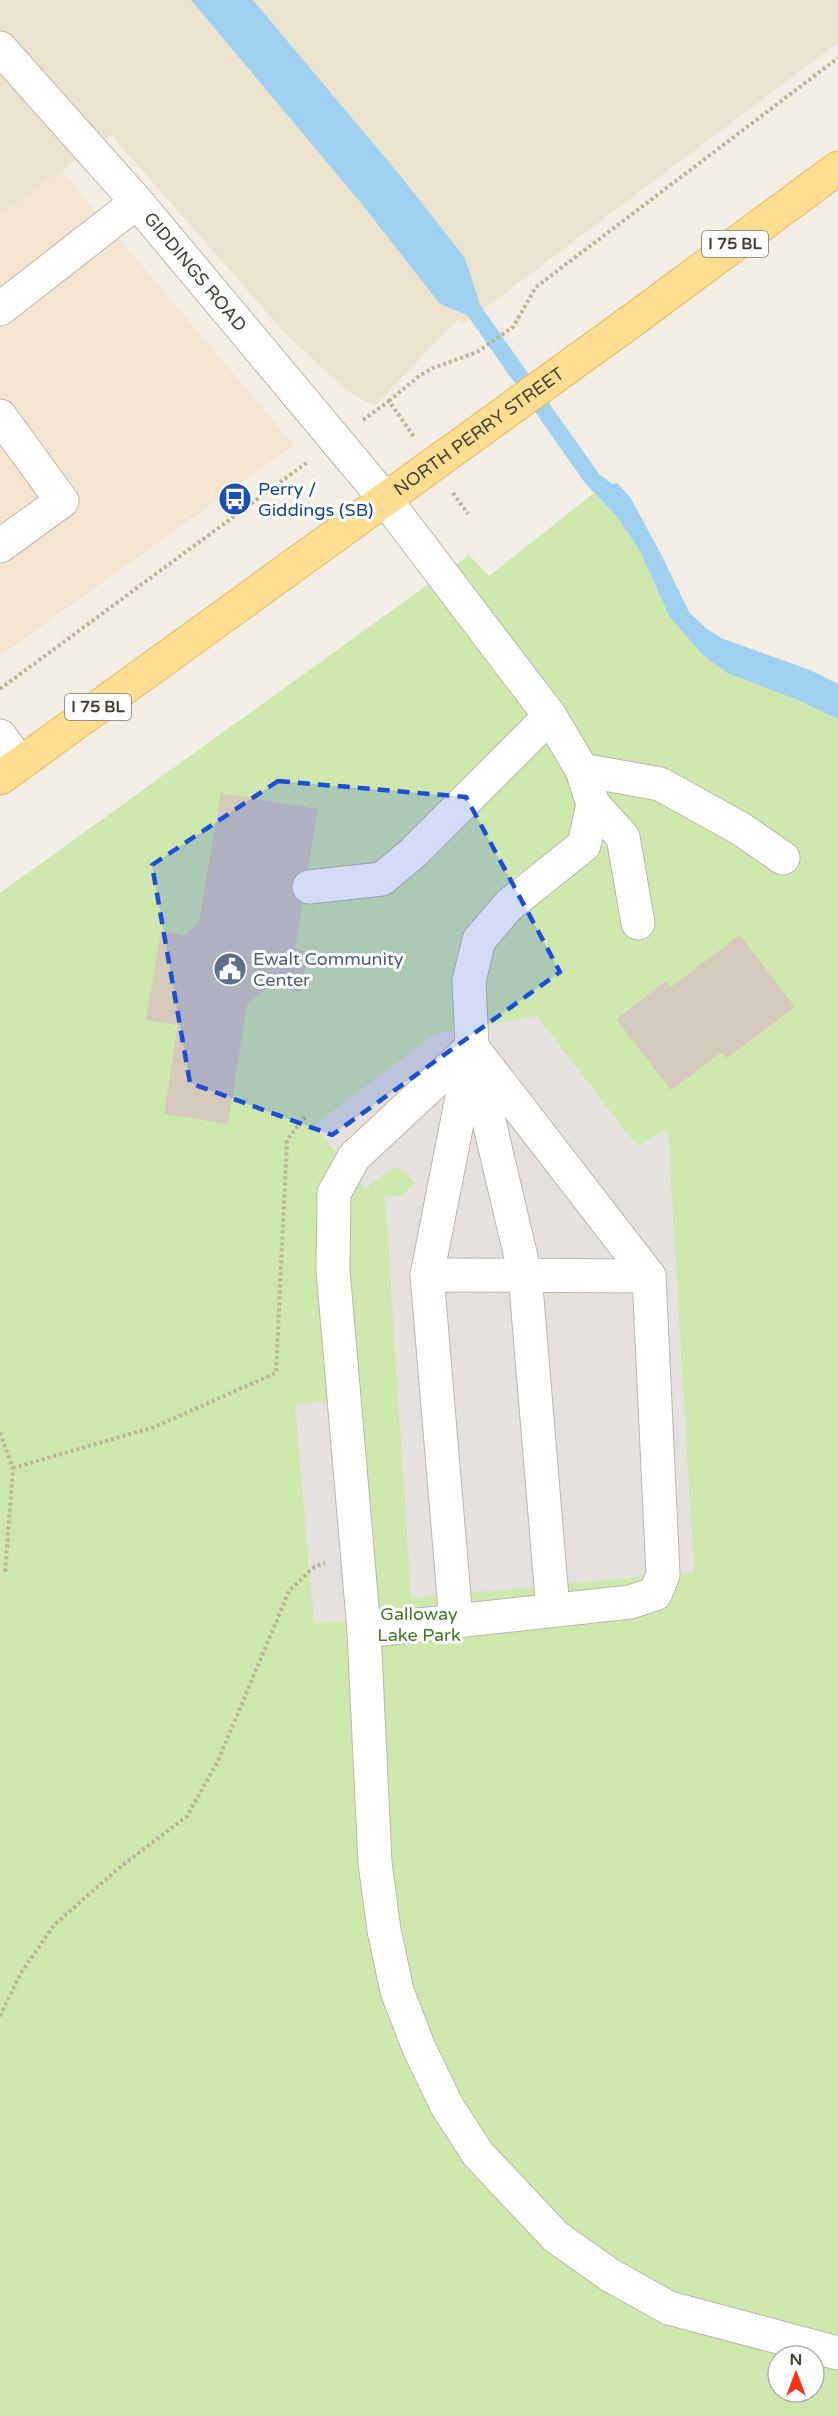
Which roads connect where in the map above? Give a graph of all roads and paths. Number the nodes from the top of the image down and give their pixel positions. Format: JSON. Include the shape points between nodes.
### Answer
{"nodes":[{"id":1,"x":0,"y":48,"type":"edge"},
{"id":2,"x":838,"y":58,"type":"edge"},
{"id":3,"x":838,"y":168,"type":"edge"},
{"id":4,"x":136,"y":202,"type":"junction"},
{"id":5,"x":0,"y":309,"type":"edge"},
{"id":6,"x":389,"y":401,"type":"dead end"},
{"id":7,"x":0,"y":416,"type":"edge"},
{"id":8,"x":279,"y":483,"type":"dead end"},
{"id":9,"x":385,"y":499,"type":"junction"},
{"id":10,"x":0,"y":546,"type":"edge"},
{"id":11,"x":0,"y":689,"type":"edge"},
{"id":12,"x":550,"y":716,"type":"junction"},
{"id":13,"x":0,"y":736,"type":"edge"},
{"id":14,"x":10,"y":770,"type":"edge"},
{"id":15,"x":582,"y":770,"type":"junction"},
{"id":16,"x":593,"y":804,"type":"junction"},
{"id":17,"x":783,"y":858,"type":"dead end"},
{"id":18,"x":309,"y":887,"type":"dead end"},
{"id":19,"x":638,"y":923,"type":"dead end"},
{"id":20,"x":472,"y":1047,"type":"junction"},
{"id":21,"x":305,"y":1117,"type":"dead end"},
{"id":22,"x":525,"y":1274,"type":"junction"},
{"id":23,"x":428,"y":1275,"type":"junction"},
{"id":24,"x":649,"y":1276,"type":"junction"},
{"id":25,"x":0,"y":1433,"type":"edge"},
{"id":26,"x":13,"y":1468,"type":"junction"},
{"id":27,"x":357,"y":1551,"type":"junction"},
{"id":28,"x":5,"y":1573,"type":"dead end"},
{"id":29,"x":553,"y":1610,"type":"junction"},
{"id":30,"x":456,"y":1621,"type":"junction"},
{"id":31,"x":364,"y":1631,"type":"junction"},
{"id":32,"x":0,"y":2016,"type":"edge"},
{"id":33,"x":838,"y":2353,"type":"edge"}],
"edges":[{"from":1,"to":4,"type":"street","name":"GIDDINGS ROAD"},
{"from":2,"to":6,"type":"path","via":[[536,287],[513,327],[477,352],[419,376]]},
{"from":3,"to":9,"type":"main road","name":"NORTH PERRY STREET","number":"I 75 BL"},
{"from":4,"to":5,"type":"street"},
{"from":4,"to":9,"type":"street","name":"GIDDINGS ROAD"},
{"from":7,"to":10,"type":"street","via":[[62,501]]},
{"from":8,"to":11,"type":"path"},
{"from":9,"to":12,"type":"street","name":"GIDDINGS ROAD"},
{"from":9,"to":14,"type":"main road","name":"NORTH PERRY STREET","number":"I 75 BL"},
{"from":12,"to":15,"type":"street","name":"GIDDINGS ROAD"},
{"from":12,"to":18,"type":"street","via":[[382,879]]},
{"from":13,"to":14,"type":"street"},
{"from":15,"to":16,"type":"street","name":"GIDDINGS ROAD"},
{"from":15,"to":17,"type":"street","via":[[660,784]]},
{"from":16,"to":19,"type":"street","via":[[623,837]]},
{"from":16,"to":20,"type":"street","via":[[584,844],[509,905],[479,940],[469,981]]},
{"from":20,"to":22,"type":"street"},
{"from":20,"to":23,"type":"street"},
{"from":20,"to":24,"type":"street"},
{"from":20,"to":27,"type":"street","via":[[354,1157],[334,1193],[333,1270]]},
{"from":21,"to":26,"type":"path","via":[[287,1140],[276,1373],[154,1427]]},
{"from":22,"to":23,"type":"street"},
{"from":22,"to":24,"type":"street"},
{"from":22,"to":29,"type":"street"},
{"from":23,"to":30,"type":"street"},
{"from":24,"to":29,"type":"street","via":[[663,1575],[655,1594],[630,1602]]},
{"from":25,"to":26,"type":"path"},
{"from":26,"to":28,"type":"path"},
{"from":27,"to":31,"type":"street"},
{"from":27,"to":32,"type":"path","via":[[314,1568],[289,1591],[218,1761],[187,1816],[54,1924],[21,1973]]},
{"from":29,"to":30,"type":"street"},
{"from":30,"to":31,"type":"street"},
{"from":31,"to":33,"type":"street","via":[[375,1863],[394,1981],[419,2048],[447,2106],[478,2154],[556,2237],[610,2275],[669,2308]]}]}
